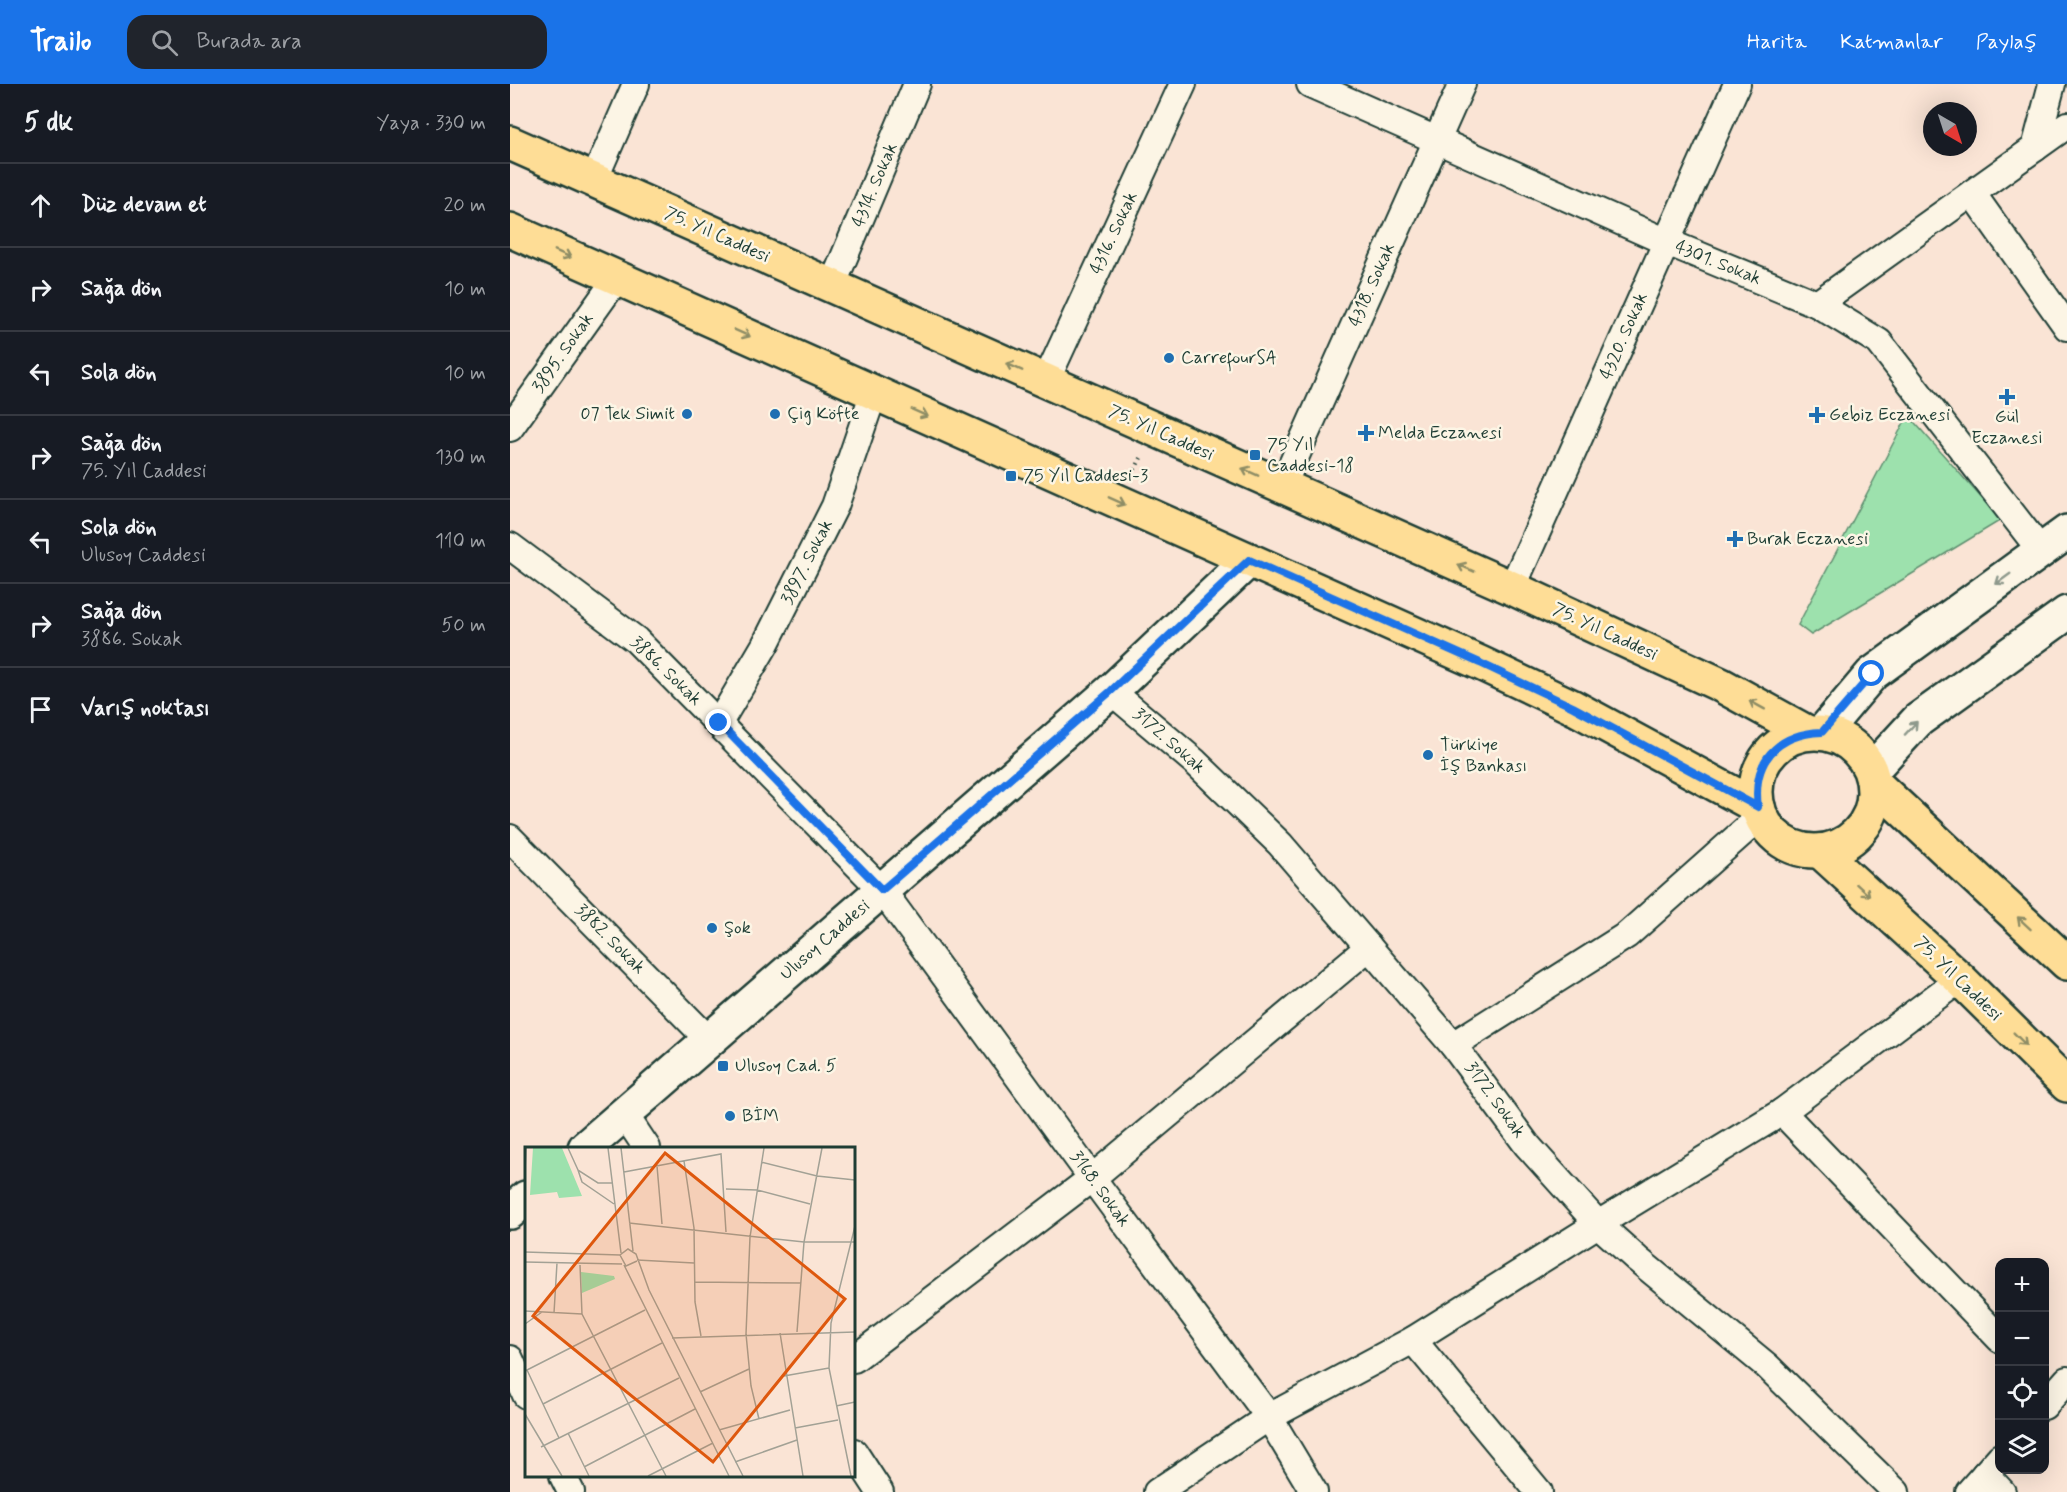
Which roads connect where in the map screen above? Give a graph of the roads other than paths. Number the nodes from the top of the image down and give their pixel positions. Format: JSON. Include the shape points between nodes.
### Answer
{"nodes":[{"id":1,"x":636,"y":84,"type":"edge"},
{"id":2,"x":917,"y":84,"type":"edge"},
{"id":3,"x":1183,"y":84,"type":"edge"},
{"id":4,"x":1310,"y":84,"type":"edge"},
{"id":5,"x":1462,"y":84,"type":"edge"},
{"id":6,"x":1737,"y":84,"type":"edge"},
{"id":7,"x":2052,"y":84,"type":"edge"},
{"id":8,"x":2067,"y":125,"type":"edge"},
{"id":9,"x":1437,"y":140,"type":"junction"},
{"id":10,"x":510,"y":143,"type":"edge"},
{"id":11,"x":2035,"y":148,"type":"junction"},
{"id":12,"x":594,"y":180,"type":"junction"},
{"id":13,"x":1972,"y":193,"type":"junction"},
{"id":14,"x":510,"y":230,"type":"edge"},
{"id":15,"x":1667,"y":242,"type":"junction"},
{"id":16,"x":617,"y":278,"type":"junction"},
{"id":17,"x":832,"y":286,"type":"junction"},
{"id":18,"x":1817,"y":304,"type":"junction"},
{"id":19,"x":2067,"y":327,"type":"edge"},
{"id":20,"x":1046,"y":381,"type":"junction"},
{"id":21,"x":874,"y":392,"type":"junction"},
{"id":22,"x":510,"y":428,"type":"edge"},
{"id":23,"x":1282,"y":486,"type":"junction"},
{"id":24,"x":2067,"y":532,"type":"edge"},
{"id":25,"x":510,"y":546,"type":"edge"},
{"id":26,"x":2041,"y":551,"type":"junction"},
{"id":27,"x":1249,"y":560,"type":"junction"},
{"id":28,"x":1512,"y":588,"type":"junction"},
{"id":29,"x":2067,"y":613,"type":"edge"},
{"id":30,"x":1111,"y":691,"type":"junction"},
{"id":31,"x":719,"y":723,"type":"junction"},
{"id":32,"x":1815,"y":733,"type":"junction"},
{"id":33,"x":1873,"y":777,"type":"junction"},
{"id":34,"x":1759,"y":812,"type":"junction"},
{"id":35,"x":510,"y":838,"type":"edge"},
{"id":36,"x":1820,"y":851,"type":"junction"},
{"id":37,"x":882,"y":890,"type":"junction"},
{"id":38,"x":1369,"y":947,"type":"junction"},
{"id":39,"x":2067,"y":963,"type":"edge"},
{"id":40,"x":1960,"y":979,"type":"junction"},
{"id":41,"x":709,"y":1040,"type":"junction"},
{"id":42,"x":1454,"y":1045,"type":"junction"},
{"id":43,"x":2067,"y":1085,"type":"edge"},
{"id":44,"x":1782,"y":1112,"type":"junction"},
{"id":45,"x":625,"y":1115,"type":"junction"},
{"id":46,"x":587,"y":1147,"type":"edge"},
{"id":47,"x":646,"y":1147,"type":"edge"},
{"id":48,"x":1092,"y":1178,"type":"junction"},
{"id":49,"x":525,"y":1199,"type":"edge"},
{"id":50,"x":510,"y":1212,"type":"edge"},
{"id":51,"x":1598,"y":1224,"type":"junction"},
{"id":52,"x":1995,"y":1334,"type":"edge"},
{"id":53,"x":1413,"y":1340,"type":"junction"},
{"id":54,"x":855,"y":1358,"type":"edge"},
{"id":55,"x":510,"y":1359,"type":"edge"},
{"id":56,"x":525,"y":1393,"type":"edge"},
{"id":57,"x":1269,"y":1417,"type":"junction"},
{"id":58,"x":855,"y":1454,"type":"edge"},
{"id":59,"x":564,"y":1477,"type":"edge"},
{"id":60,"x":571,"y":1492,"type":"edge"},
{"id":61,"x":880,"y":1492,"type":"edge"},
{"id":62,"x":1157,"y":1492,"type":"edge"},
{"id":63,"x":1314,"y":1492,"type":"edge"},
{"id":64,"x":1539,"y":1492,"type":"edge"},
{"id":65,"x":1896,"y":1492,"type":"edge"}],
"edges":[{"from":1,"to":12,"type":"street"},
{"from":2,"to":17,"type":"street","name":"4314. Sokak"},
{"from":3,"to":20,"type":"street","name":"4316. Sokak"},
{"from":4,"to":9,"type":"street","name":"4301. Sokak"},
{"from":5,"to":9,"type":"street","name":"4318. Sokak"},
{"from":6,"to":15,"type":"street","name":"4320. Sokak"},
{"from":7,"to":11,"type":"street"},
{"from":8,"to":11,"type":"street"},
{"from":9,"to":15,"type":"street","name":"4301. Sokak"},
{"from":9,"to":23,"type":"street","name":"4318. Sokak"},
{"from":10,"to":12,"type":"main road","name":"75. Yıl Caddesi"},
{"from":11,"to":13,"type":"street"},
{"from":12,"to":17,"type":"main road","name":"75. Yıl Caddesi"},
{"from":13,"to":18,"type":"street"},
{"from":13,"to":19,"type":"street"},
{"from":14,"to":16,"type":"main road","one_way":true},
{"from":15,"to":18,"type":"street","name":"4301. Sokak"},
{"from":15,"to":28,"type":"street","name":"4320. Sokak"},
{"from":16,"to":21,"type":"main road","one_way":true},
{"from":16,"to":22,"type":"street","name":"3895. Sokak"},
{"from":20,"to":17,"type":"main road","name":"75. Yıl Caddesi","one_way":true},
{"from":18,"to":26,"type":"street","name":"4301. Sokak","via":[[1879,342]]},
{"from":23,"to":20,"type":"main road","name":"75. Yıl Caddesi","one_way":true},
{"from":21,"to":27,"type":"main road","one_way":true},
{"from":21,"to":31,"type":"street","name":"3897. Sokak","via":[[835,506],[765,645]]},
{"from":28,"to":23,"type":"main road","name":"75. Yıl Caddesi","one_way":true},
{"from":24,"to":26,"type":"street"},
{"from":25,"to":31,"type":"street","name":"3886. Sokak","via":[[636,640]]},
{"from":26,"to":32,"type":"street","one_way":true,"via":[[1872,674]]},
{"from":27,"to":30,"type":"street","name":"Ulusoy Caddesi"},
{"from":27,"to":34,"type":"main road","via":[[1573,707]]},
{"from":32,"to":28,"type":"main road","name":"75. Yıl Caddesi","one_way":true,"via":[[1722,685]]},
{"from":33,"to":29,"type":"street","one_way":true,"via":[[1918,720]]},
{"from":30,"to":37,"type":"street","name":"Ulusoy Caddesi"},
{"from":30,"to":38,"type":"street","name":"3172. Sokak","via":[[1196,762],[1280,844]]},
{"from":31,"to":37,"type":"street","name":"3886. Sokak"},
{"from":32,"to":33,"type":"main road","via":[[1838,737],[1852,745],[1864,757]]},
{"from":32,"to":34,"type":"main road","via":[[1791,737],[1766,759],[1756,790]]},
{"from":33,"to":36,"type":"main road","via":[[1875,797],[1866,823],[1846,843]]},
{"from":39,"to":33,"type":"main road","one_way":true},
{"from":34,"to":36,"type":"main road","via":[[1779,839],[1791,846]]},
{"from":34,"to":42,"type":"street","via":[[1628,935]]},
{"from":35,"to":41,"type":"street","name":"3882. Sokak"},
{"from":36,"to":40,"type":"main road","name":"75. Yıl Caddesi","one_way":true},
{"from":37,"to":41,"type":"street","name":"Ulusoy Caddesi"},
{"from":37,"to":48,"type":"street","name":"3168. Sokak"},
{"from":38,"to":42,"type":"street","name":"3172. Sokak"},
{"from":38,"to":48,"type":"street"},
{"from":40,"to":43,"type":"main road","name":"75. Yıl Caddesi","one_way":true},
{"from":40,"to":44,"type":"street"},
{"from":41,"to":45,"type":"street","name":"Ulusoy Caddesi"},
{"from":42,"to":51,"type":"street","name":"3172. Sokak","via":[[1527,1145]]},
{"from":44,"to":51,"type":"street"},
{"from":44,"to":52,"type":"street"},
{"from":45,"to":46,"type":"street","name":"Ulusoy Caddesi"},
{"from":45,"to":47,"type":"street"},
{"from":48,"to":54,"type":"street"},
{"from":48,"to":57,"type":"street","name":"3168. Sokak"},
{"from":49,"to":50,"type":"street"},
{"from":51,"to":53,"type":"street"},
{"from":51,"to":65,"type":"street","name":"3172. Sokak","via":[[1767,1366]]},
{"from":53,"to":57,"type":"street"},
{"from":53,"to":64,"type":"street"},
{"from":55,"to":56,"type":"street"},
{"from":57,"to":62,"type":"street"},
{"from":57,"to":63,"type":"street","name":"3168. Sokak"},
{"from":58,"to":61,"type":"street"},
{"from":59,"to":60,"type":"street"}]}
